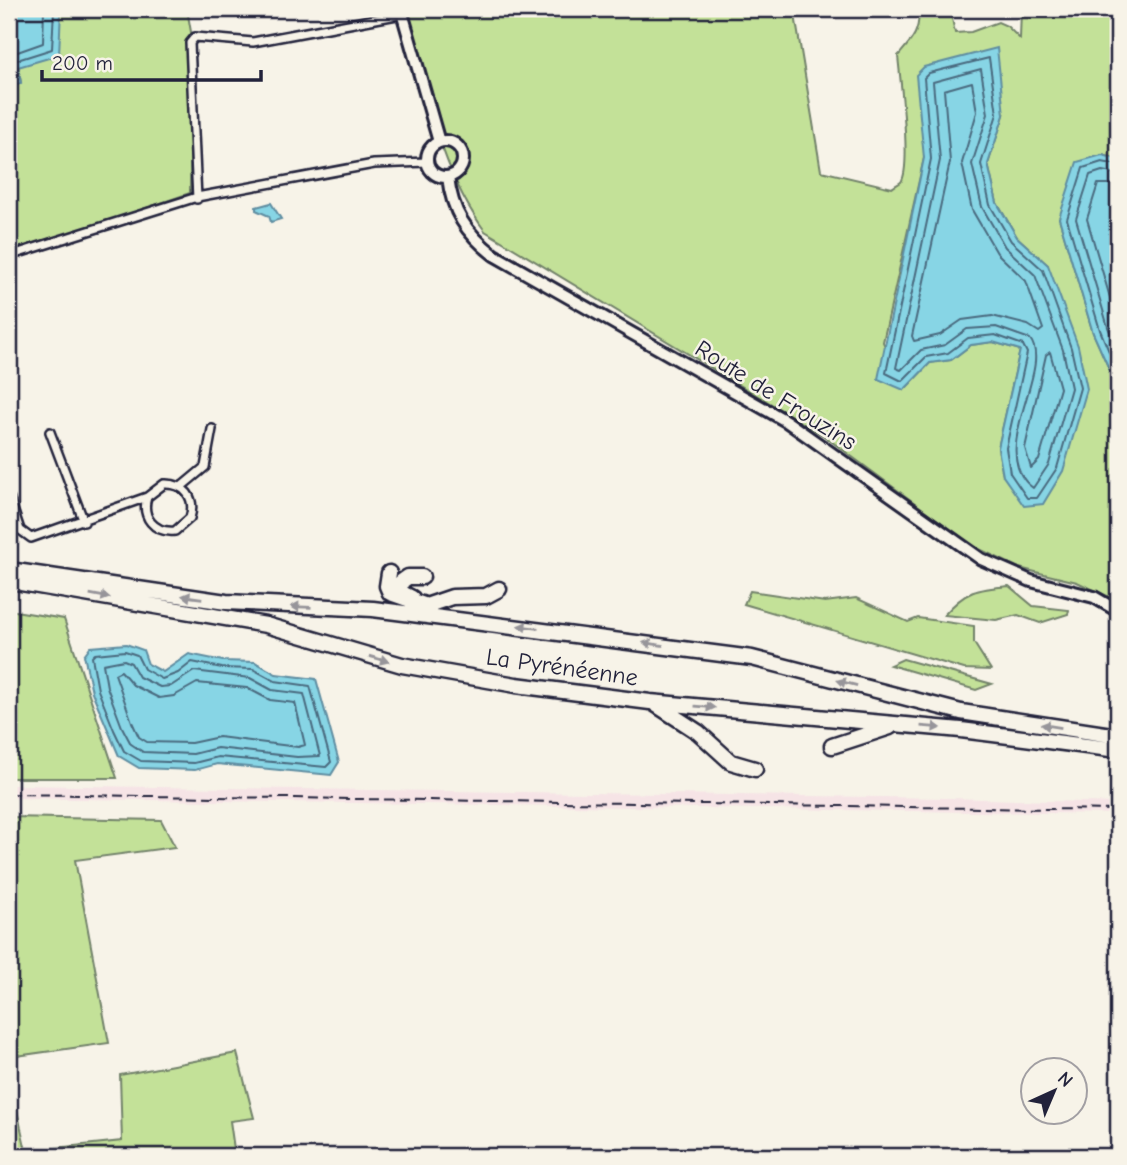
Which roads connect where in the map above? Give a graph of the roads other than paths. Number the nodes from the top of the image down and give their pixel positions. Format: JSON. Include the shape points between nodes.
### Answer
{"nodes":[{"id":1,"x":401,"y":11,"type":"edge"},
{"id":2,"x":439,"y":142,"type":"junction"},
{"id":3,"x":427,"y":162,"type":"junction"},
{"id":4,"x":447,"y":177,"type":"junction"},
{"id":5,"x":197,"y":200,"type":"junction"},
{"id":6,"x":9,"y":256,"type":"edge"},
{"id":7,"x":212,"y":429,"type":"dead end"},
{"id":8,"x":50,"y":432,"type":"dead end"},
{"id":9,"x":181,"y":486,"type":"junction"},
{"id":10,"x":147,"y":497,"type":"junction"},
{"id":11,"x":9,"y":498,"type":"edge"},
{"id":12,"x":83,"y":522,"type":"junction"},
{"id":13,"x":9,"y":570,"type":"edge"},
{"id":14,"x":389,"y":573,"type":"dead end"},
{"id":15,"x":422,"y":577,"type":"dead end"},
{"id":16,"x":9,"y":581,"type":"edge"},
{"id":17,"x":499,"y":589,"type":"dead end"},
{"id":18,"x":452,"y":597,"type":"junction"},
{"id":19,"x":412,"y":598,"type":"junction"},
{"id":20,"x":428,"y":606,"type":"junction"},
{"id":21,"x":1118,"y":611,"type":"edge"},
{"id":22,"x":407,"y":613,"type":"junction"},
{"id":23,"x":457,"y":619,"type":"junction"},
{"id":24,"x":650,"y":702,"type":"junction"},
{"id":25,"x":900,"y":724,"type":"junction"},
{"id":26,"x":1118,"y":736,"type":"edge"},
{"id":27,"x":832,"y":746,"type":"dead end"},
{"id":28,"x":1118,"y":750,"type":"edge"},
{"id":29,"x":755,"y":769,"type":"dead end"}],
"edges":[{"from":1,"to":2,"type":"main road"},
{"from":1,"to":5,"type":"street","via":[[253,42],[195,37],[190,43]]},
{"from":2,"to":3,"type":"main road","via":[[429,150]]},
{"from":2,"to":4,"type":"main road","via":[[451,142],[463,155],[458,172]]},
{"from":3,"to":4,"type":"main road","via":[[436,175]]},
{"from":3,"to":5,"type":"street","via":[[374,164]]},
{"from":4,"to":21,"type":"main road","name":"Route de Frouzins","via":[[460,221],[494,255],[786,421],[981,559],[1031,581],[1094,597]]},
{"from":5,"to":6,"type":"street"},
{"from":7,"to":9,"type":"street","via":[[205,467]]},
{"from":8,"to":12,"type":"street"},
{"from":9,"to":10,"type":"street","via":[[164,484]]},
{"from":9,"to":10,"type":"street","via":[[190,496],[192,510],[188,522],[175,531],[153,526],[145,511]]},
{"from":10,"to":12,"type":"street"},
{"from":11,"to":12,"type":"street","via":[[20,530],[31,538]]},
{"from":22,"to":13,"type":"highway","name":"La Pyrénéenne","one_way":true,"via":[[226,602]]},
{"from":14,"to":19,"type":"highway","via":[[390,593]]},
{"from":15,"to":19,"type":"highway","via":[[401,582],[400,592]]},
{"from":16,"to":24,"type":"highway","name":"La Pyrénéenne","one_way":true,"via":[[266,625],[413,668]]},
{"from":17,"to":18,"type":"highway","via":[[486,596]]},
{"from":18,"to":19,"type":"highway"},
{"from":18,"to":20,"type":"highway"},
{"from":19,"to":20,"type":"highway"},
{"from":20,"to":22,"type":"highway"},
{"from":20,"to":23,"type":"highway"},
{"from":22,"to":23,"type":"highway","name":"La Pyrénéenne"},
{"from":26,"to":23,"type":"highway","name":"La Pyrénéenne","one_way":true,"via":[[961,712],[752,658]]},
{"from":24,"to":25,"type":"highway","name":"La Pyrénéenne","one_way":true},
{"from":24,"to":29,"type":"highway","via":[[681,719],[730,762]]},
{"from":25,"to":27,"type":"highway"},
{"from":25,"to":28,"type":"highway","name":"La Pyrénéenne","one_way":true}]}
